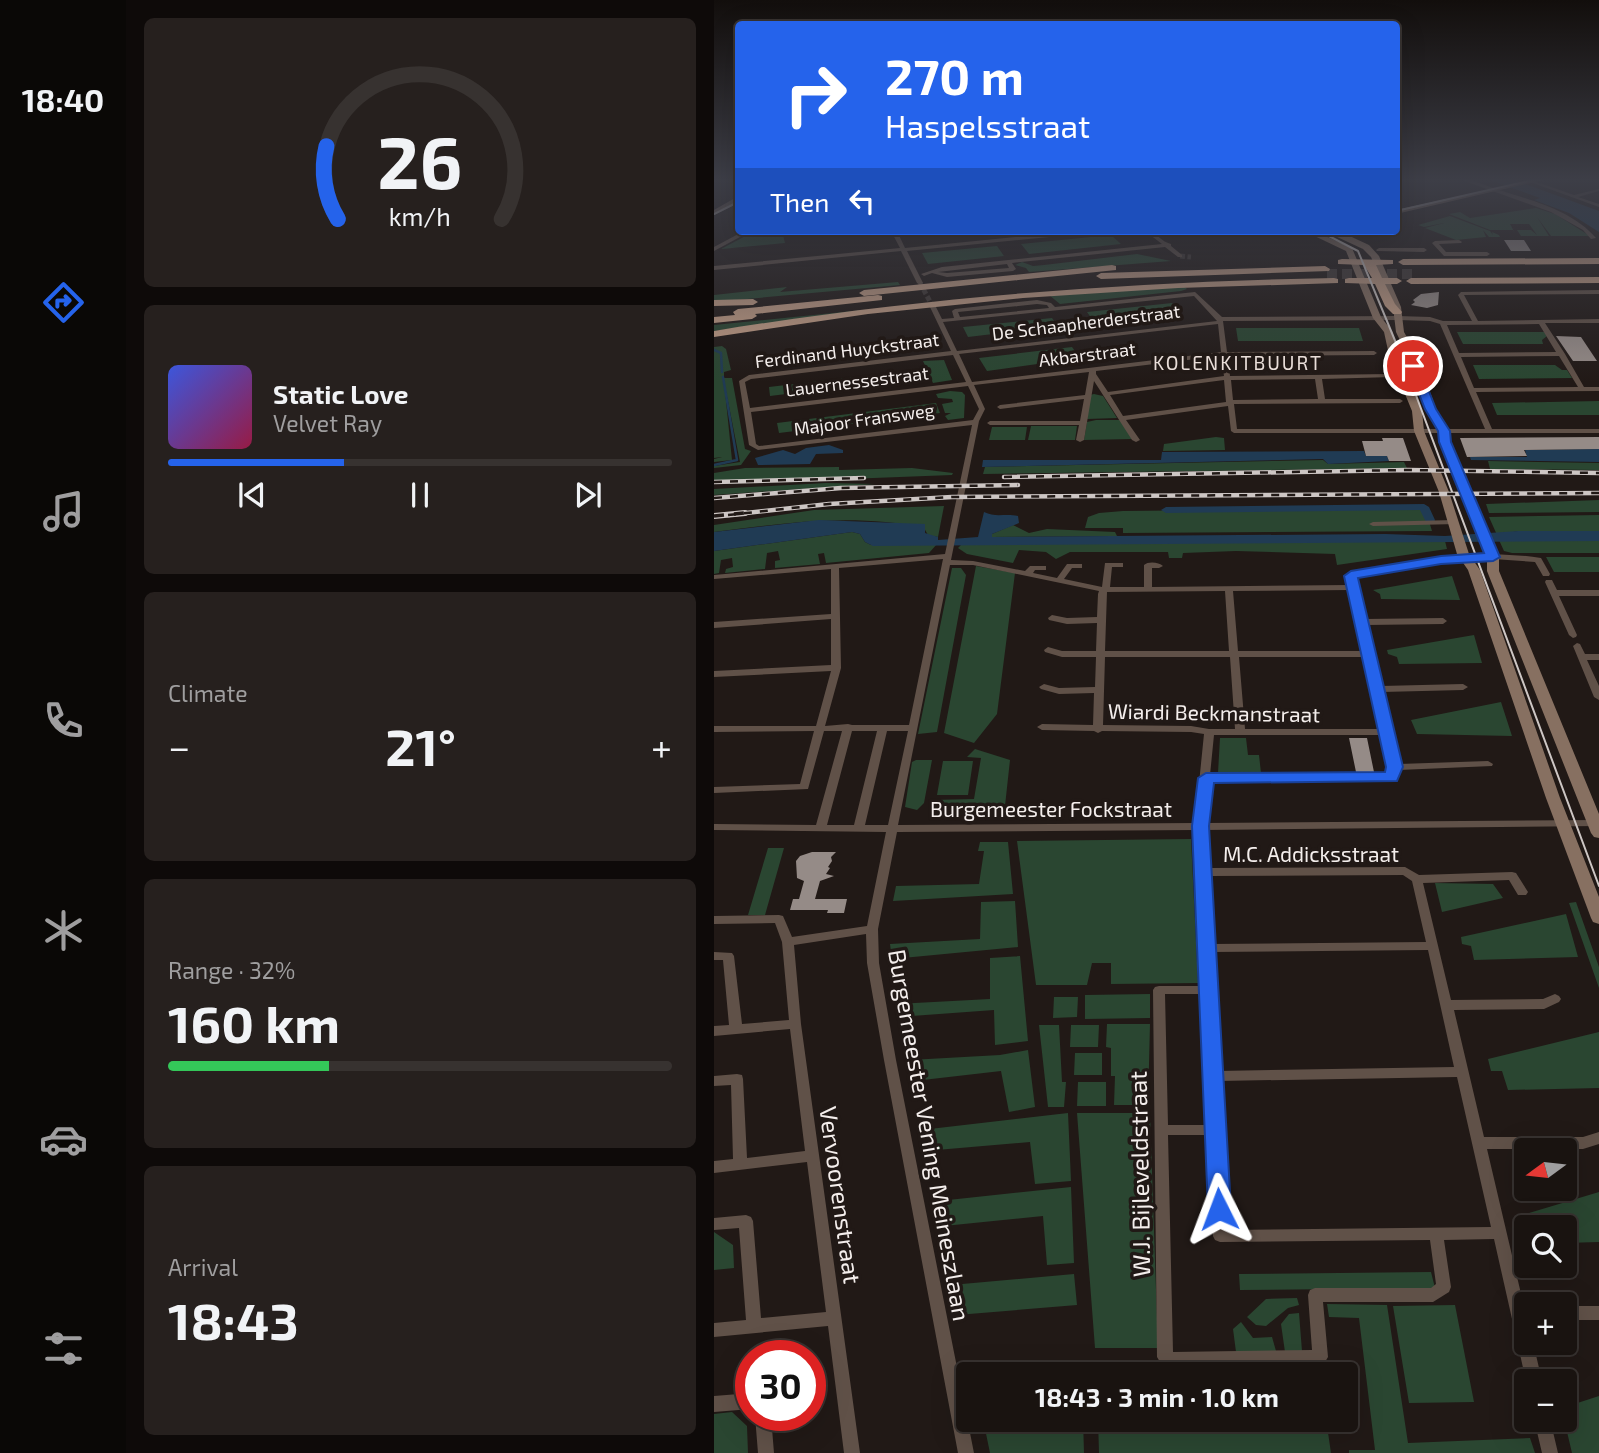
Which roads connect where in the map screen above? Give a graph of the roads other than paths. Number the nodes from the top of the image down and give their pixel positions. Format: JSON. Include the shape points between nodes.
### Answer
{"nodes":[{"id":1,"x":926,"y":247,"type":"edge"},
{"id":2,"x":1151,"y":247,"type":"edge"},
{"id":3,"x":1170,"y":247,"type":"edge"},
{"id":4,"x":1345,"y":247,"type":"edge"},
{"id":5,"x":1366,"y":247,"type":"edge"},
{"id":6,"x":1438,"y":247,"type":"edge"},
{"id":7,"x":903,"y":249,"type":"junction"},
{"id":8,"x":1379,"y":250,"type":"dead end"},
{"id":9,"x":1424,"y":250,"type":"dead end"},
{"id":10,"x":1487,"y":254,"type":"dead end"},
{"id":11,"x":1599,"y":261,"type":"edge"},
{"id":12,"x":1342,"y":262,"type":"dead end"},
{"id":13,"x":1366,"y":262,"type":"junction"},
{"id":14,"x":1389,"y":262,"type":"dead end"},
{"id":15,"x":1403,"y":262,"type":"tunnel mouth"},
{"id":16,"x":1176,"y":264,"type":"junction"},
{"id":17,"x":714,"y":268,"type":"edge"},
{"id":18,"x":1201,"y":270,"type":"junction"},
{"id":19,"x":1599,"y":270,"type":"edge"},
{"id":20,"x":1080,"y":271,"type":"junction"},
{"id":21,"x":924,"y":274,"type":"dead end"},
{"id":22,"x":1126,"y":274,"type":"junction"},
{"id":23,"x":1042,"y":276,"type":"junction"},
{"id":24,"x":1113,"y":280,"type":"junction"},
{"id":25,"x":1184,"y":280,"type":"junction"},
{"id":26,"x":1599,"y":280,"type":"edge"},
{"id":27,"x":1349,"y":281,"type":"dead end"},
{"id":28,"x":1363,"y":281,"type":"junction"},
{"id":29,"x":1382,"y":281,"type":"junction"},
{"id":30,"x":1397,"y":281,"type":"dead end"},
{"id":31,"x":920,"y":283,"type":"tunnel mouth"},
{"id":32,"x":901,"y":290,"type":"junction"},
{"id":33,"x":1046,"y":291,"type":"junction"},
{"id":34,"x":1599,"y":292,"type":"edge"},
{"id":35,"x":861,"y":293,"type":"junction"},
{"id":36,"x":714,"y":303,"type":"edge"},
{"id":37,"x":833,"y":305,"type":"junction"},
{"id":38,"x":902,"y":306,"type":"junction"},
{"id":39,"x":933,"y":307,"type":"tunnel mouth"},
{"id":40,"x":714,"y":315,"type":"edge"},
{"id":41,"x":1397,"y":315,"type":"junction"},
{"id":42,"x":1377,"y":318,"type":"junction"},
{"id":43,"x":714,"y":320,"type":"edge"},
{"id":44,"x":940,"y":321,"type":"junction"},
{"id":45,"x":1220,"y":321,"type":"junction"},
{"id":46,"x":1596,"y":321,"type":"edge"},
{"id":47,"x":1476,"y":322,"type":"junction"},
{"id":48,"x":1541,"y":322,"type":"junction"},
{"id":49,"x":1443,"y":323,"type":"junction"},
{"id":50,"x":1599,"y":329,"type":"edge"},
{"id":51,"x":714,"y":334,"type":"edge"},
{"id":52,"x":955,"y":352,"type":"junction"},
{"id":53,"x":1374,"y":353,"type":"dead end"},
{"id":54,"x":1224,"y":354,"type":"junction"},
{"id":55,"x":1562,"y":354,"type":"junction"},
{"id":56,"x":1455,"y":355,"type":"junction"},
{"id":57,"x":1093,"y":371,"type":"junction"},
{"id":58,"x":1318,"y":376,"type":"junction"},
{"id":59,"x":1391,"y":376,"type":"dead end"},
{"id":60,"x":1226,"y":378,"type":"junction"},
{"id":61,"x":971,"y":383,"type":"junction"},
{"id":62,"x":1582,"y":389,"type":"junction"},
{"id":63,"x":1599,"y":389,"type":"edge"},
{"id":64,"x":1472,"y":390,"type":"junction"},
{"id":65,"x":1106,"y":394,"type":"junction"},
{"id":66,"x":1088,"y":397,"type":"junction"},
{"id":67,"x":1322,"y":401,"type":"junction"},
{"id":68,"x":1400,"y":401,"type":"dead end"},
{"id":69,"x":1229,"y":403,"type":"junction"},
{"id":70,"x":1000,"y":407,"type":"dead end"},
{"id":71,"x":747,"y":410,"type":"junction"},
{"id":72,"x":1122,"y":418,"type":"junction"},
{"id":73,"x":976,"y":421,"type":"junction"},
{"id":74,"x":990,"y":423,"type":"dead end"},
{"id":75,"x":1083,"y":423,"type":"junction"},
{"id":76,"x":1599,"y":430,"type":"edge"},
{"id":77,"x":1414,"y":431,"type":"junction"},
{"id":78,"x":1444,"y":431,"type":"junction"},
{"id":79,"x":1489,"y":431,"type":"junction"},
{"id":80,"x":1080,"y":440,"type":"dead end"},
{"id":81,"x":1136,"y":440,"type":"dead end"},
{"id":82,"x":1373,"y":524,"type":"dead end"},
{"id":83,"x":1460,"y":539,"type":"junction"},
{"id":84,"x":948,"y":555,"type":"junction"},
{"id":85,"x":1493,"y":557,"type":"junction"},
{"id":86,"x":1119,"y":565,"type":"dead end"},
{"id":87,"x":1079,"y":566,"type":"dead end"},
{"id":88,"x":1159,"y":566,"type":"dead end"},
{"id":89,"x":835,"y":567,"type":"junction"},
{"id":90,"x":1043,"y":568,"type":"dead end"},
{"id":91,"x":1027,"y":574,"type":"junction"},
{"id":92,"x":714,"y":577,"type":"edge"},
{"id":93,"x":1059,"y":580,"type":"junction"},
{"id":94,"x":1352,"y":587,"type":"junction"},
{"id":95,"x":1229,"y":589,"type":"junction"},
{"id":96,"x":1105,"y":590,"type":"junction"},
{"id":97,"x":1148,"y":590,"type":"junction"},
{"id":98,"x":1555,"y":593,"type":"junction"},
{"id":99,"x":1599,"y":593,"type":"edge"},
{"id":100,"x":836,"y":616,"type":"junction"},
{"id":101,"x":1052,"y":618,"type":"dead end"},
{"id":102,"x":1100,"y":620,"type":"junction"},
{"id":103,"x":1443,"y":621,"type":"dead end"},
{"id":104,"x":1361,"y":622,"type":"junction"},
{"id":105,"x":714,"y":625,"type":"edge"},
{"id":106,"x":1573,"y":635,"type":"dead end"},
{"id":107,"x":1577,"y":646,"type":"dead end"},
{"id":108,"x":1048,"y":650,"type":"dead end"},
{"id":109,"x":1100,"y":654,"type":"junction"},
{"id":110,"x":1234,"y":654,"type":"junction"},
{"id":111,"x":1368,"y":654,"type":"junction"},
{"id":112,"x":1582,"y":657,"type":"junction"},
{"id":113,"x":1599,"y":657,"type":"edge"},
{"id":114,"x":836,"y":668,"type":"junction"},
{"id":115,"x":714,"y":674,"type":"edge"},
{"id":116,"x":1044,"y":687,"type":"dead end"},
{"id":117,"x":1463,"y":687,"type":"dead end"},
{"id":118,"x":1098,"y":690,"type":"junction"},
{"id":119,"x":1376,"y":690,"type":"junction"},
{"id":120,"x":1599,"y":697,"type":"edge"},
{"id":121,"x":819,"y":727,"type":"junction"},
{"id":122,"x":848,"y":727,"type":"junction"},
{"id":123,"x":883,"y":727,"type":"junction"},
{"id":124,"x":1042,"y":727,"type":"dead end"},
{"id":125,"x":912,"y":728,"type":"junction"},
{"id":126,"x":714,"y":729,"type":"edge"},
{"id":127,"x":1098,"y":730,"type":"junction"},
{"id":128,"x":1209,"y":732,"type":"junction"},
{"id":129,"x":1240,"y":732,"type":"junction"},
{"id":130,"x":1385,"y":732,"type":"junction"},
{"id":131,"x":1488,"y":764,"type":"dead end"},
{"id":132,"x":1395,"y":767,"type":"junction"},
{"id":133,"x":1206,"y":778,"type":"junction"},
{"id":134,"x":714,"y":790,"type":"edge"},
{"id":135,"x":1563,"y":824,"type":"junction"},
{"id":136,"x":821,"y":826,"type":"junction"},
{"id":137,"x":1200,"y":826,"type":"junction"},
{"id":138,"x":714,"y":827,"type":"edge"},
{"id":139,"x":859,"y":827,"type":"junction"},
{"id":140,"x":893,"y":827,"type":"junction"},
{"id":141,"x":1598,"y":827,"type":"edge"},
{"id":142,"x":1203,"y":872,"type":"junction"},
{"id":143,"x":1417,"y":878,"type":"junction"},
{"id":144,"x":1522,"y":892,"type":"dead end"},
{"id":145,"x":1599,"y":918,"type":"edge"},
{"id":146,"x":714,"y":920,"type":"edge"},
{"id":147,"x":872,"y":929,"type":"junction"},
{"id":148,"x":788,"y":942,"type":"junction"},
{"id":149,"x":1432,"y":946,"type":"junction"},
{"id":150,"x":1206,"y":948,"type":"junction"},
{"id":151,"x":714,"y":956,"type":"edge"},
{"id":152,"x":1209,"y":990,"type":"junction"},
{"id":153,"x":1555,"y":999,"type":"dead end"},
{"id":154,"x":1448,"y":1004,"type":"junction"},
{"id":155,"x":795,"y":1024,"type":"junction"},
{"id":156,"x":736,"y":1029,"type":"junction"},
{"id":157,"x":714,"y":1031,"type":"edge"},
{"id":158,"x":1461,"y":1072,"type":"junction"},
{"id":159,"x":1213,"y":1076,"type":"junction"},
{"id":160,"x":714,"y":1081,"type":"edge"},
{"id":161,"x":1161,"y":1130,"type":"junction"},
{"id":162,"x":1215,"y":1130,"type":"junction"},
{"id":163,"x":1599,"y":1138,"type":"edge"},
{"id":164,"x":1478,"y":1143,"type":"junction"},
{"id":165,"x":812,"y":1156,"type":"junction"},
{"id":166,"x":740,"y":1164,"type":"junction"},
{"id":167,"x":714,"y":1167,"type":"edge"},
{"id":168,"x":714,"y":1224,"type":"edge"},
{"id":169,"x":1436,"y":1233,"type":"junction"},
{"id":170,"x":1499,"y":1233,"type":"junction"},
{"id":171,"x":1516,"y":1292,"type":"edge"},
{"id":172,"x":1577,"y":1313,"type":"edge"},
{"id":173,"x":1599,"y":1313,"type":"edge"},
{"id":174,"x":834,"y":1318,"type":"junction"},
{"id":175,"x":754,"y":1325,"type":"junction"},
{"id":176,"x":714,"y":1330,"type":"edge"},
{"id":177,"x":735,"y":1402,"type":"edge"},
{"id":178,"x":714,"y":1404,"type":"edge"},
{"id":179,"x":765,"y":1431,"type":"edge"},
{"id":180,"x":1545,"y":1432,"type":"edge"},
{"id":181,"x":766,"y":1453,"type":"edge"},
{"id":182,"x":852,"y":1453,"type":"edge"},
{"id":183,"x":966,"y":1453,"type":"edge"},
{"id":184,"x":1550,"y":1453,"type":"edge"}],
"edges":[{"from":1,"to":7,"type":"street"},
{"from":2,"to":21,"type":"street","via":[[1009,261],[1013,269]]},
{"from":3,"to":16,"type":"street"},
{"from":4,"to":13,"type":"main road"},
{"from":5,"to":13,"type":"main road"},
{"from":6,"to":10,"type":"street","via":[[1444,254]]},
{"from":7,"to":17,"type":"street"},
{"from":7,"to":31,"type":"street"},
{"from":8,"to":9,"type":"street"},
{"from":11,"to":15,"type":"highway"},
{"from":12,"to":13,"type":"highway"},
{"from":13,"to":14,"type":"highway"},
{"from":13,"to":28,"type":"main road"},
{"from":13,"to":29,"type":"highway"},
{"from":16,"to":18,"type":"highway"},
{"from":16,"to":20,"type":"highway"},
{"from":16,"to":22,"type":"highway"},
{"from":18,"to":25,"type":"highway"},
{"from":18,"to":25,"type":"highway","via":[[1328,272],[1217,283]]},
{"from":19,"to":26,"type":"highway","via":[[1413,274]]},
{"from":20,"to":23,"type":"highway"},
{"from":20,"to":35,"type":"highway"},
{"from":22,"to":23,"type":"highway"},
{"from":22,"to":37,"type":"highway"},
{"from":23,"to":32,"type":"highway"},
{"from":24,"to":25,"type":"highway"},
{"from":24,"to":33,"type":"highway"},
{"from":24,"to":37,"type":"highway"},
{"from":25,"to":33,"type":"highway"},
{"from":27,"to":28,"type":"highway"},
{"from":28,"to":29,"type":"highway"},
{"from":28,"to":42,"type":"main road"},
{"from":29,"to":30,"type":"highway"},
{"from":29,"to":41,"type":"highway"},
{"from":32,"to":35,"type":"highway"},
{"from":32,"to":37,"type":"highway"},
{"from":33,"to":38,"type":"highway"},
{"from":34,"to":47,"type":"street","via":[[1463,293]]},
{"from":35,"to":36,"type":"highway"},
{"from":37,"to":38,"type":"highway"},
{"from":37,"to":40,"type":"highway"},
{"from":37,"to":43,"type":"highway"},
{"from":38,"to":51,"type":"highway"},
{"from":39,"to":44,"type":"street"},
{"from":41,"to":42,"type":"street","name":"De Schaapherderstraat"},
{"from":41,"to":49,"type":"street","name":"De Schaapherderstraat"},
{"from":41,"to":78,"type":"main road","via":[[1431,409]]},
{"from":42,"to":45,"type":"street","name":"De Schaapherderstraat"},
{"from":42,"to":77,"type":"main road","via":[[1388,331],[1418,411]]},
{"from":44,"to":45,"type":"street","via":[[1195,294]]},
{"from":44,"to":52,"type":"street"},
{"from":45,"to":52,"type":"street","name":"De Schaapherderstraat"},
{"from":45,"to":54,"type":"street"},
{"from":46,"to":48,"type":"street","name":"De Schaapherderstraat"},
{"from":46,"to":50,"type":"street"},
{"from":47,"to":48,"type":"street","name":"De Schaapherderstraat"},
{"from":47,"to":49,"type":"street","name":"De Schaapherderstraat"},
{"from":48,"to":55,"type":"street"},
{"from":49,"to":56,"type":"street"},
{"from":52,"to":61,"type":"street"},
{"from":52,"to":71,"type":"street","name":"Ferdinand Huyckstraat","via":[[743,378]]},
{"from":53,"to":54,"type":"street","name":"Akbarstraat"},
{"from":54,"to":57,"type":"street","name":"Akbarstraat"},
{"from":54,"to":60,"type":"street"},
{"from":55,"to":56,"type":"street"},
{"from":55,"to":62,"type":"street"},
{"from":56,"to":64,"type":"street"},
{"from":57,"to":61,"type":"street","name":"Akbarstraat"},
{"from":57,"to":65,"type":"street"},
{"from":57,"to":66,"type":"street"},
{"from":58,"to":59,"type":"street"},
{"from":58,"to":60,"type":"street"},
{"from":58,"to":67,"type":"street"},
{"from":60,"to":65,"type":"street"},
{"from":60,"to":69,"type":"street"},
{"from":61,"to":71,"type":"street","name":"Lauernessestraat"},
{"from":61,"to":73,"type":"street","name":"Burgemeester Vening Meineszlaan","via":[[982,409]]},
{"from":62,"to":63,"type":"street"},
{"from":62,"to":64,"type":"street"},
{"from":64,"to":79,"type":"street"},
{"from":65,"to":72,"type":"street"},
{"from":66,"to":70,"type":"street"},
{"from":66,"to":75,"type":"street"},
{"from":67,"to":68,"type":"street"},
{"from":67,"to":69,"type":"street"},
{"from":69,"to":72,"type":"street"},
{"from":69,"to":77,"type":"street","via":[[1232,429],[1237,432]]},
{"from":71,"to":73,"type":"street","name":"Majoor Fransweg","via":[[753,445],[758,448]]},
{"from":72,"to":81,"type":"street"},
{"from":73,"to":84,"type":"street","name":"Burgemeester Vening Meineszlaan"},
{"from":74,"to":75,"type":"street"},
{"from":75,"to":80,"type":"street"},
{"from":76,"to":79,"type":"street"},
{"from":77,"to":78,"type":"street"},
{"from":77,"to":83,"type":"main road","via":[[1444,492]]},
{"from":78,"to":79,"type":"street"},
{"from":78,"to":85,"type":"main road"},
{"from":82,"to":83,"type":"street"},
{"from":83,"to":85,"type":"street"},
{"from":83,"to":94,"type":"street","via":[[1360,572],[1351,576]]},
{"from":83,"to":135,"type":"main road"},
{"from":84,"to":89,"type":"street"},
{"from":84,"to":91,"type":"street"},
{"from":84,"to":125,"type":"street","name":"Burgemeester Vening Meineszlaan"},
{"from":85,"to":98,"type":"street","via":[[1538,560]]},
{"from":85,"to":141,"type":"main road","via":[[1493,571]]},
{"from":86,"to":96,"type":"street","via":[[1108,565]]},
{"from":87,"to":93,"type":"street","via":[[1070,566]]},
{"from":88,"to":97,"type":"street","via":[[1148,565]]},
{"from":89,"to":92,"type":"street"},
{"from":89,"to":100,"type":"street"},
{"from":90,"to":91,"type":"street","via":[[1033,568]]},
{"from":91,"to":93,"type":"street"},
{"from":93,"to":96,"type":"street"},
{"from":94,"to":95,"type":"street"},
{"from":94,"to":104,"type":"street"},
{"from":95,"to":97,"type":"street"},
{"from":95,"to":110,"type":"street"},
{"from":96,"to":97,"type":"street"},
{"from":96,"to":102,"type":"street"},
{"from":98,"to":99,"type":"street"},
{"from":98,"to":106,"type":"street"},
{"from":100,"to":105,"type":"street"},
{"from":100,"to":114,"type":"street"},
{"from":101,"to":102,"type":"street"},
{"from":102,"to":109,"type":"street"},
{"from":103,"to":104,"type":"street"},
{"from":104,"to":111,"type":"street"},
{"from":107,"to":112,"type":"street"},
{"from":108,"to":109,"type":"street"},
{"from":109,"to":110,"type":"street"},
{"from":109,"to":118,"type":"street"},
{"from":110,"to":111,"type":"street"},
{"from":110,"to":129,"type":"street"},
{"from":111,"to":119,"type":"street"},
{"from":112,"to":113,"type":"street"},
{"from":112,"to":120,"type":"street"},
{"from":114,"to":115,"type":"street"},
{"from":114,"to":121,"type":"street"},
{"from":116,"to":118,"type":"street"},
{"from":117,"to":119,"type":"street"},
{"from":118,"to":127,"type":"street"},
{"from":119,"to":130,"type":"street"},
{"from":121,"to":122,"type":"street"},
{"from":121,"to":126,"type":"street"},
{"from":121,"to":134,"type":"street","via":[[804,788]]},
{"from":122,"to":123,"type":"street"},
{"from":122,"to":136,"type":"street"},
{"from":123,"to":125,"type":"street"},
{"from":123,"to":139,"type":"street"},
{"from":124,"to":127,"type":"street","name":"Wiardi Beckmanstraat"},
{"from":125,"to":140,"type":"street","name":"Burgemeester Vening Meineszlaan"},
{"from":127,"to":128,"type":"street","name":"Wiardi Beckmanstraat"},
{"from":128,"to":129,"type":"street","name":"Wiardi Beckmanstraat"},
{"from":128,"to":133,"type":"street"},
{"from":129,"to":130,"type":"street","name":"Wiardi Beckmanstraat"},
{"from":130,"to":132,"type":"street"},
{"from":131,"to":132,"type":"street"},
{"from":132,"to":133,"type":"street","via":[[1391,778]]},
{"from":133,"to":137,"type":"street"},
{"from":135,"to":137,"type":"street","name":"Burgemeester Fockstraat"},
{"from":135,"to":141,"type":"street","name":"Burgemeester Fockstraat"},
{"from":135,"to":145,"type":"main road"},
{"from":136,"to":138,"type":"street","name":"Burgemeester Fockstraat"},
{"from":136,"to":139,"type":"street","name":"Burgemeester Fockstraat"},
{"from":137,"to":140,"type":"street","name":"Burgemeester Fockstraat"},
{"from":137,"to":142,"type":"street"},
{"from":139,"to":140,"type":"street","name":"Burgemeester Fockstraat"},
{"from":140,"to":147,"type":"street","name":"Burgemeester Vening Meineszlaan"},
{"from":142,"to":143,"type":"street","name":"M.C. Addicksstraat","via":[[1405,871]]},
{"from":142,"to":150,"type":"street"},
{"from":143,"to":144,"type":"street","name":"M.C. Addicksstraat","via":[[1512,876]]},
{"from":143,"to":149,"type":"street"},
{"from":146,"to":148,"type":"street","via":[[779,919]]},
{"from":147,"to":148,"type":"street"},
{"from":147,"to":183,"type":"street","name":"Burgemeester Vening Meineszlaan","via":[[873,963],[890,1060]]},
{"from":148,"to":155,"type":"street","name":"Vervoorenstraat"},
{"from":149,"to":150,"type":"street"},
{"from":149,"to":154,"type":"street"},
{"from":150,"to":152,"type":"street"},
{"from":151,"to":156,"type":"street","via":[[728,956]]},
{"from":152,"to":159,"type":"street"},
{"from":152,"to":161,"type":"street","name":"W.J. Bijleveldstraat","via":[[1159,990]]},
{"from":153,"to":154,"type":"street","via":[[1544,1004]]},
{"from":154,"to":158,"type":"street"},
{"from":155,"to":156,"type":"street"},
{"from":155,"to":165,"type":"street","name":"Vervoorenstraat"},
{"from":156,"to":157,"type":"street"},
{"from":158,"to":159,"type":"street"},
{"from":158,"to":164,"type":"street"},
{"from":159,"to":162,"type":"street"},
{"from":160,"to":166,"type":"street","via":[[737,1079]]},
{"from":161,"to":162,"type":"street"},
{"from":161,"to":169,"type":"street","name":"W.J. Bijleveldstraat","via":[[1165,1357],[1320,1357],[1315,1295],[1433,1295],[1444,1287]]},
{"from":162,"to":169,"type":"street","via":[[1220,1236]]},
{"from":163,"to":164,"type":"street","via":[[1583,1143]]},
{"from":164,"to":170,"type":"street"},
{"from":165,"to":166,"type":"street"},
{"from":165,"to":174,"type":"street","name":"Vervoorenstraat"},
{"from":166,"to":167,"type":"street"},
{"from":168,"to":175,"type":"street","via":[[746,1221]]},
{"from":169,"to":170,"type":"street"},
{"from":170,"to":171,"type":"street"},
{"from":172,"to":173,"type":"street"},
{"from":174,"to":175,"type":"street"},
{"from":174,"to":182,"type":"street","name":"Vervoorenstraat"},
{"from":175,"to":176,"type":"street"},
{"from":177,"to":178,"type":"street"},
{"from":179,"to":181,"type":"street"},
{"from":180,"to":184,"type":"street"}]}
